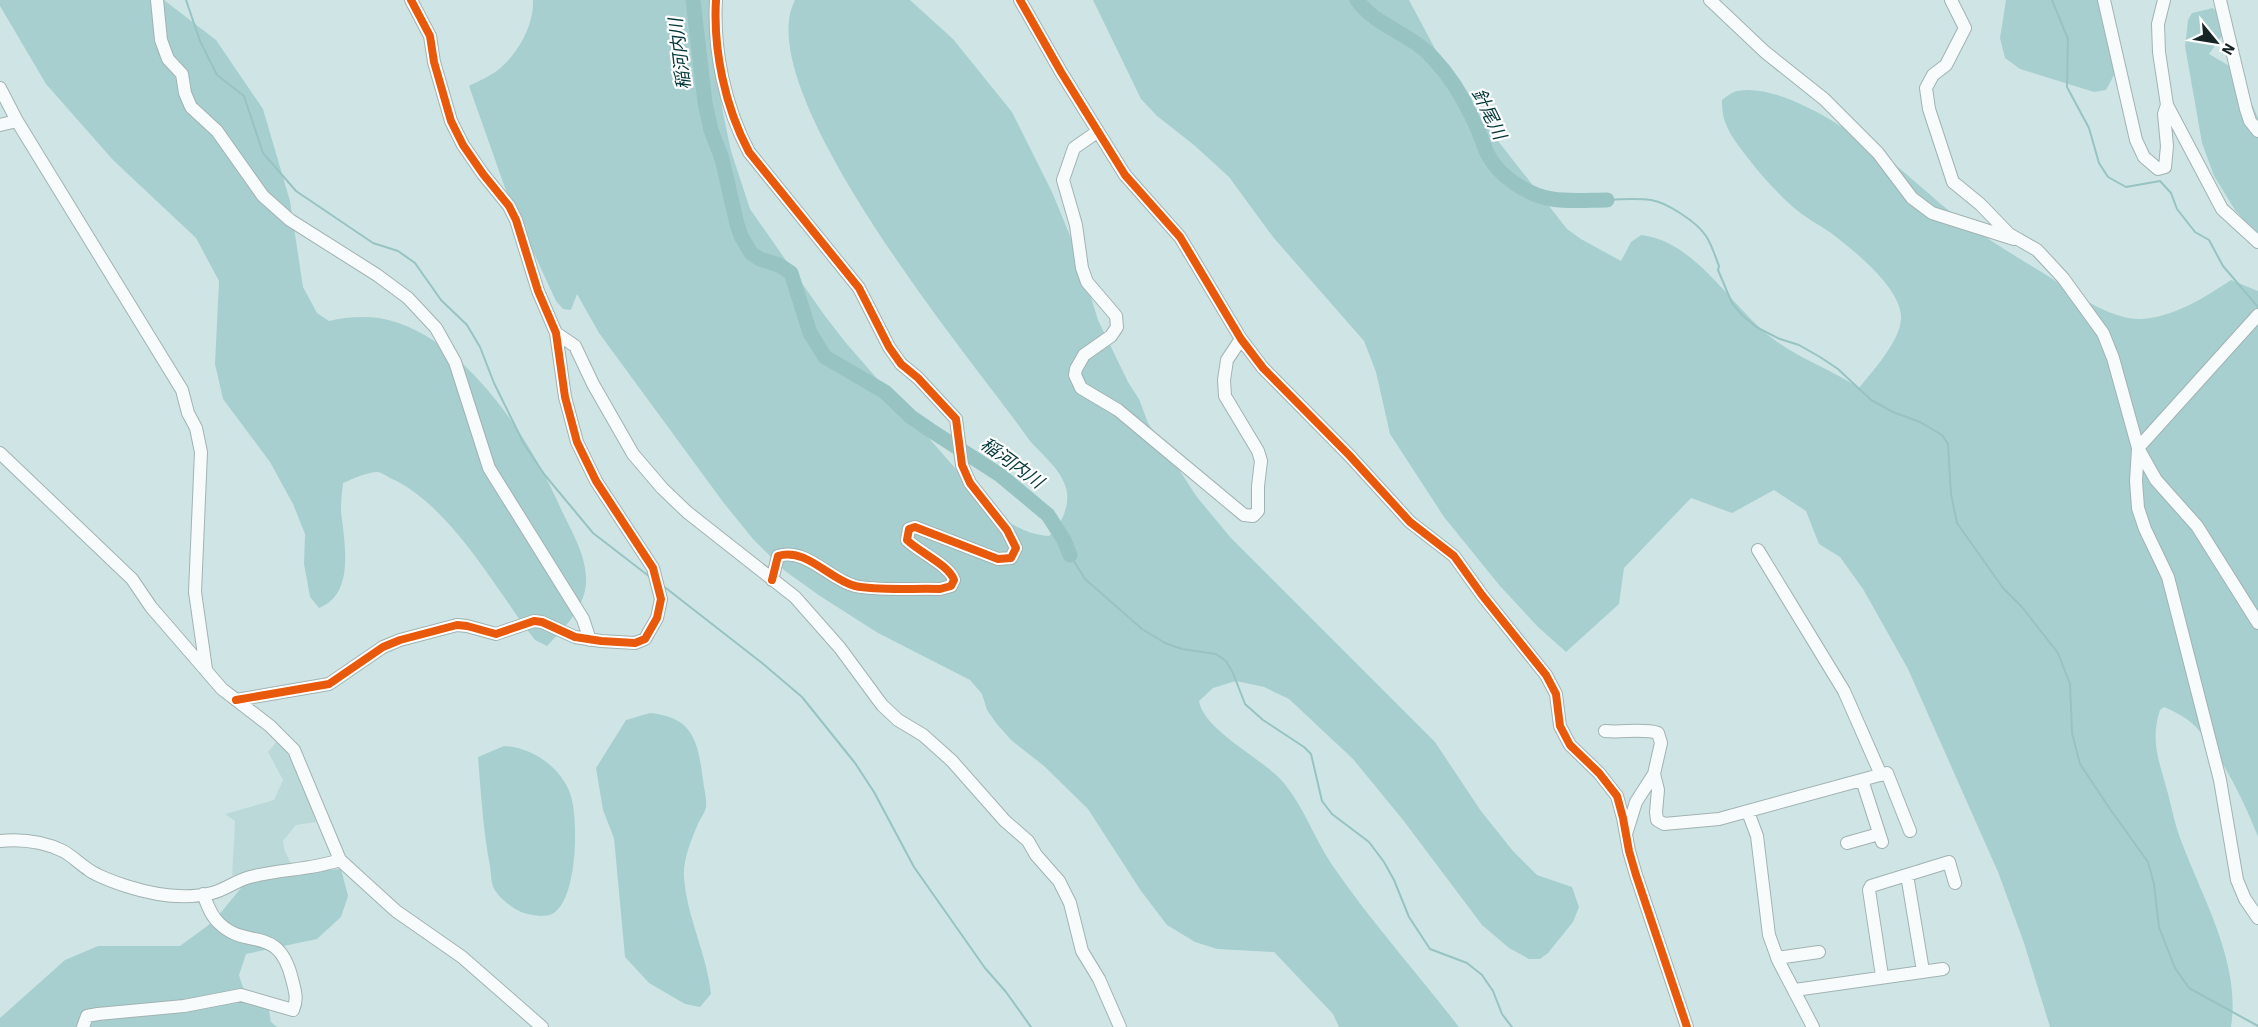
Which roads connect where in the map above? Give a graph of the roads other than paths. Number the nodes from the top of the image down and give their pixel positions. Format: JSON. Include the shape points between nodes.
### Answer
{"nodes":[{"id":1,"x":157,"y":0,"type":"edge"},
{"id":2,"x":411,"y":0,"type":"edge"},
{"id":3,"x":716,"y":0,"type":"edge"},
{"id":4,"x":1020,"y":0,"type":"edge"},
{"id":5,"x":1710,"y":0,"type":"edge"},
{"id":6,"x":1951,"y":0,"type":"edge"},
{"id":7,"x":2104,"y":0,"type":"edge"},
{"id":8,"x":2164,"y":0,"type":"edge"},
{"id":9,"x":2220,"y":0,"type":"edge"},
{"id":10,"x":0,"y":88,"type":"edge"},
{"id":11,"x":2167,"y":105,"type":"junction"},
{"id":12,"x":17,"y":121,"type":"junction"},
{"id":13,"x":0,"y":125,"type":"edge"},
{"id":14,"x":2258,"y":131,"type":"edge"},
{"id":15,"x":1097,"y":132,"type":"junction"},
{"id":16,"x":2020,"y":241,"type":"junction"},
{"id":17,"x":2258,"y":242,"type":"edge"},
{"id":18,"x":2258,"y":315,"type":"edge"},
{"id":19,"x":556,"y":333,"type":"junction"},
{"id":20,"x":1241,"y":339,"type":"junction"},
{"id":21,"x":2138,"y":448,"type":"junction"},
{"id":22,"x":0,"y":453,"type":"edge"},
{"id":23,"x":1758,"y":550,"type":"dead end"},
{"id":24,"x":772,"y":580,"type":"junction"},
{"id":25,"x":2258,"y":623,"type":"edge"},
{"id":26,"x":590,"y":640,"type":"junction"},
{"id":27,"x":206,"y":670,"type":"junction"},
{"id":28,"x":236,"y":700,"type":"junction"},
{"id":29,"x":1605,"y":731,"type":"dead end"},
{"id":30,"x":1654,"y":774,"type":"junction"},
{"id":31,"x":1881,"y":775,"type":"junction"},
{"id":32,"x":1862,"y":780,"type":"junction"},
{"id":33,"x":1748,"y":812,"type":"junction"},
{"id":34,"x":1910,"y":831,"type":"dead end"},
{"id":35,"x":1626,"y":835,"type":"junction"},
{"id":36,"x":0,"y":841,"type":"edge"},
{"id":37,"x":1847,"y":843,"type":"dead end"},
{"id":38,"x":340,"y":860,"type":"junction"},
{"id":39,"x":1907,"y":875,"type":"junction"},
{"id":40,"x":1955,"y":884,"type":"dead end"},
{"id":41,"x":203,"y":894,"type":"junction"},
{"id":42,"x":2258,"y":918,"type":"edge"},
{"id":43,"x":1819,"y":952,"type":"dead end"},
{"id":44,"x":1777,"y":958,"type":"junction"},
{"id":45,"x":1943,"y":969,"type":"dead end"},
{"id":46,"x":1923,"y":971,"type":"junction"},
{"id":47,"x":1882,"y":976,"type":"junction"},
{"id":48,"x":1795,"y":990,"type":"junction"},
{"id":49,"x":83,"y":1027,"type":"edge"},
{"id":50,"x":542,"y":1027,"type":"edge"},
{"id":51,"x":1120,"y":1027,"type":"edge"},
{"id":52,"x":1687,"y":1027,"type":"edge"},
{"id":53,"x":1813,"y":1027,"type":"edge"}],
"edges":[{"from":1,"to":26,"type":"street","via":[[161,40],[168,59],[183,74],[191,106],[217,131],[263,196],[290,220],[377,275],[429,318],[445,342],[466,392],[489,468],[583,619]]},
{"from":2,"to":19,"type":"street","via":[[430,36],[451,121],[463,145],[516,220]]},
{"from":3,"to":24,"type":"street","via":[[719,59],[732,111],[749,152],[859,288],[901,364],[956,419],[962,465],[970,483],[1016,548],[1011,558],[998,559],[915,526],[909,529],[907,540],[952,573],[951,586],[853,586],[800,557],[786,554],[778,556]]},
{"from":4,"to":15,"type":"street"},
{"from":5,"to":16,"type":"street","via":[[1765,52],[1824,99],[1878,153],[1912,198],[1932,213]]},
{"from":6,"to":16,"type":"street","via":[[1965,28],[1946,64],[1926,88],[1929,109],[1953,182]]},
{"from":7,"to":11,"type":"street","via":[[2136,140],[2144,157],[2158,170],[2165,167]]},
{"from":8,"to":11,"type":"street","via":[[2158,24]]},
{"from":9,"to":14,"type":"street","via":[[2246,109]]},
{"from":10,"to":12,"type":"street"},
{"from":11,"to":17,"type":"street","via":[[2222,209]]},
{"from":12,"to":13,"type":"street"},
{"from":12,"to":27,"type":"street","via":[[182,390],[196,428],[201,452],[195,592]]},
{"from":15,"to":20,"type":"street","via":[[1125,175],[1180,237]]},
{"from":15,"to":20,"type":"street","via":[[1074,148],[1062,180],[1087,282],[1116,316],[1117,327],[1112,336],[1084,355],[1076,369],[1077,382],[1080,388],[1118,410],[1244,515],[1253,516],[1258,511],[1261,461],[1225,396],[1227,360]]},
{"from":16,"to":21,"type":"street","via":[[2037,250],[2063,278],[2103,333]]},
{"from":18,"to":21,"type":"street"},
{"from":19,"to":24,"type":"street","via":[[575,346],[633,454],[662,488]]},
{"from":19,"to":26,"type":"street","via":[[565,397],[577,442],[596,482],[653,568],[661,599],[657,618],[645,639],[635,643]]},
{"from":20,"to":35,"type":"street","via":[[1263,368],[1410,522],[1454,556],[1546,675],[1556,694],[1560,726],[1570,745],[1617,796]]},
{"from":21,"to":25,"type":"street","via":[[2156,480],[2197,526]]},
{"from":21,"to":42,"type":"street","via":[[2138,508],[2168,577],[2220,780],[2237,880]]},
{"from":22,"to":27,"type":"street","via":[[132,579]]},
{"from":23,"to":31,"type":"street","via":[[1844,691]]},
{"from":24,"to":51,"type":"street","via":[[795,597],[840,648],[882,705],[952,761],[1028,841],[1059,881],[1070,903],[1082,951]]},
{"from":26,"to":28,"type":"street","via":[[534,621],[496,634],[457,625],[383,647],[329,684]]},
{"from":27,"to":28,"type":"street"},
{"from":28,"to":38,"type":"street","via":[[294,750]]},
{"from":29,"to":30,"type":"street","via":[[1658,733],[1661,743]]},
{"from":30,"to":33,"type":"street","via":[[1657,820],[1664,824]]},
{"from":30,"to":35,"type":"street","via":[[1636,802]]},
{"from":31,"to":32,"type":"street"},
{"from":31,"to":34,"type":"street","via":[[1887,773]]},
{"from":32,"to":33,"type":"street"},
{"from":32,"to":37,"type":"street","via":[[1880,838]]},
{"from":33,"to":44,"type":"street","via":[[1756,836],[1769,935]]},
{"from":35,"to":52,"type":"street"},
{"from":36,"to":41,"type":"street","via":[[43,843],[65,852],[91,872],[160,896]]},
{"from":38,"to":41,"type":"street","via":[[319,867],[248,877]]},
{"from":38,"to":50,"type":"street","via":[[396,911],[462,957]]},
{"from":39,"to":40,"type":"street","via":[[1949,862]]},
{"from":39,"to":46,"type":"street"},
{"from":39,"to":47,"type":"street","via":[[1869,890]]},
{"from":41,"to":49,"type":"street","via":[[219,924],[279,949],[289,966],[297,1000],[293,1010],[241,995],[184,1006],[98,1014],[87,1017]]},
{"from":43,"to":44,"type":"street"},
{"from":44,"to":48,"type":"street"},
{"from":45,"to":46,"type":"street"},
{"from":46,"to":47,"type":"street"},
{"from":47,"to":48,"type":"street"},
{"from":48,"to":53,"type":"street"}]}
